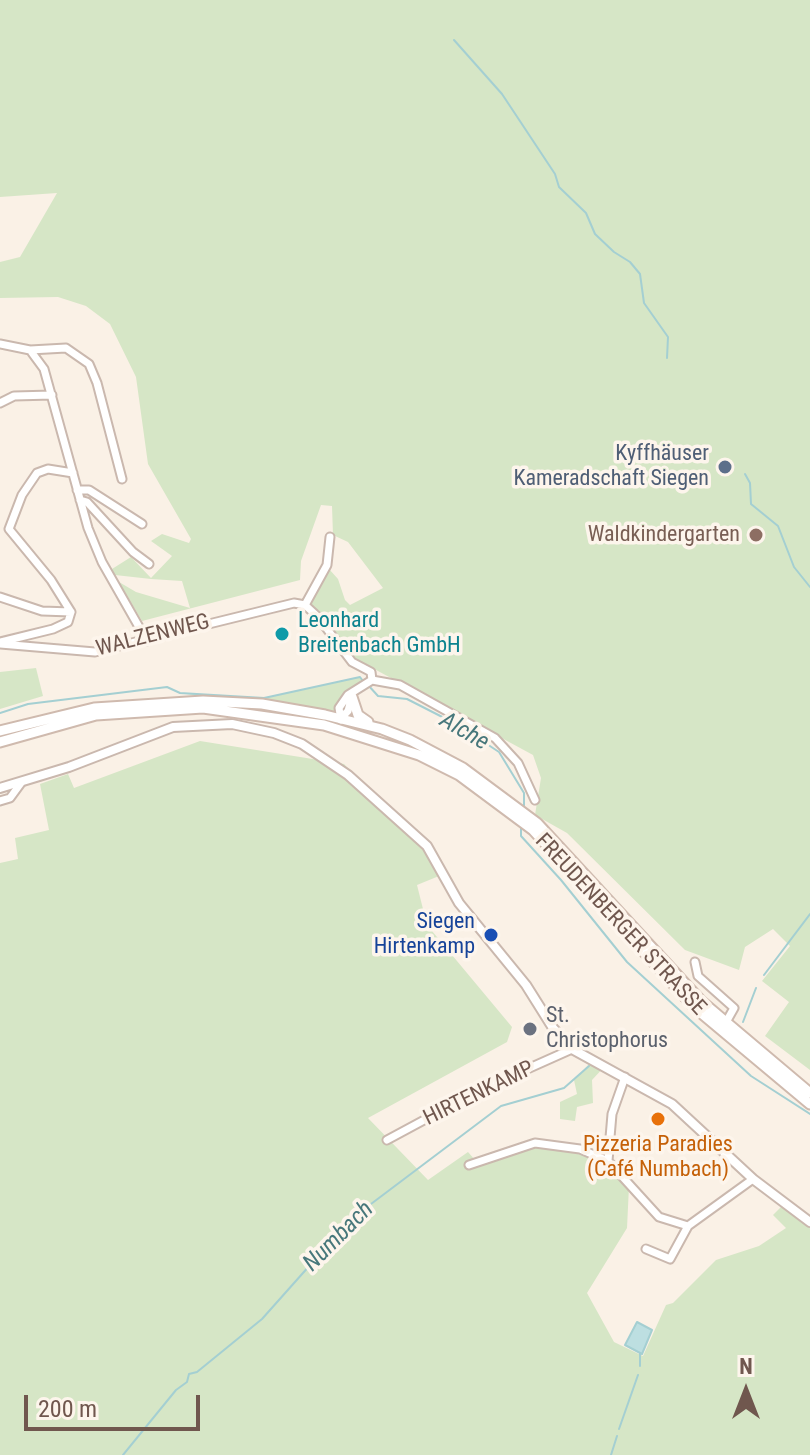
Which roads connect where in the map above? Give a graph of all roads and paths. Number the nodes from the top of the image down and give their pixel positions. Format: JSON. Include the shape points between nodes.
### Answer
{"nodes":[{"id":1,"x":0,"y":344,"type":"edge"},
{"id":2,"x":30,"y":350,"type":"junction"},
{"id":3,"x":52,"y":395,"type":"junction"},
{"id":4,"x":0,"y":403,"type":"edge"},
{"id":5,"x":73,"y":473,"type":"junction"},
{"id":6,"x":122,"y":479,"type":"dead end"},
{"id":7,"x":77,"y":490,"type":"junction"},
{"id":8,"x":80,"y":500,"type":"junction"},
{"id":9,"x":142,"y":524,"type":"dead end"},
{"id":10,"x":330,"y":537,"type":"dead end"},
{"id":11,"x":149,"y":564,"type":"dead end"},
{"id":12,"x":0,"y":597,"type":"edge"},
{"id":13,"x":305,"y":605,"type":"junction"},
{"id":14,"x":71,"y":612,"type":"junction"},
{"id":15,"x":147,"y":641,"type":"junction"},
{"id":16,"x":0,"y":643,"type":"edge"},
{"id":17,"x":372,"y":680,"type":"junction"},
{"id":18,"x":352,"y":695,"type":"junction"},
{"id":19,"x":340,"y":724,"type":"junction"},
{"id":20,"x":382,"y":729,"type":"junction"},
{"id":21,"x":0,"y":731,"type":"edge"},
{"id":22,"x":0,"y":742,"type":"edge"},
{"id":23,"x":21,"y":783,"type":"junction"},
{"id":24,"x":0,"y":788,"type":"edge"},
{"id":25,"x":535,"y":800,"type":"dead end"},
{"id":26,"x":0,"y":801,"type":"edge"},
{"id":27,"x":522,"y":817,"type":"junction"},
{"id":28,"x":695,"y":962,"type":"dead end"},
{"id":29,"x":725,"y":1024,"type":"junction"},
{"id":30,"x":572,"y":1049,"type":"junction"},
{"id":31,"x":625,"y":1077,"type":"junction"},
{"id":32,"x":810,"y":1093,"type":"edge"},
{"id":33,"x":810,"y":1104,"type":"edge"},
{"id":34,"x":387,"y":1140,"type":"dead end"},
{"id":35,"x":608,"y":1161,"type":"junction"},
{"id":36,"x":469,"y":1165,"type":"dead end"},
{"id":37,"x":753,"y":1179,"type":"junction"},
{"id":38,"x":810,"y":1222,"type":"edge"},
{"id":39,"x":688,"y":1226,"type":"junction"},
{"id":40,"x":646,"y":1249,"type":"dead end"}],
"edges":[{"from":1,"to":2,"type":"street"},
{"from":2,"to":3,"type":"street","via":[[44,369]]},
{"from":2,"to":6,"type":"street","via":[[66,348],[89,364]]},
{"from":3,"to":4,"type":"street","via":[[14,396]]},
{"from":3,"to":5,"type":"street"},
{"from":5,"to":7,"type":"street"},
{"from":5,"to":14,"type":"street","via":[[37,473],[9,529]]},
{"from":7,"to":8,"type":"street"},
{"from":7,"to":9,"type":"street","via":[[89,490]]},
{"from":8,"to":11,"type":"street"},
{"from":8,"to":15,"type":"street","via":[[102,562]]},
{"from":10,"to":13,"type":"street","via":[[324,574]]},
{"from":12,"to":14,"type":"street","via":[[42,611]]},
{"from":13,"to":15,"type":"street","name":"WALZENWEG","via":[[289,603]]},
{"from":13,"to":17,"type":"street","via":[[352,662],[371,672]]},
{"from":14,"to":16,"type":"street","via":[[68,622],[53,629]]},
{"from":15,"to":16,"type":"street","name":"WALZENWEG","via":[[84,653]]},
{"from":17,"to":18,"type":"street"},
{"from":17,"to":25,"type":"street","via":[[400,685],[495,738],[518,763]]},
{"from":18,"to":19,"type":"street"},
{"from":18,"to":20,"type":"main road","via":[[362,719]]},
{"from":19,"to":20,"type":"main road","name":"FREUDENBERGER STRASSE"},
{"from":19,"to":21,"type":"main road","name":"FREUDENBERGER STRASSE","via":[[262,704],[170,701],[94,708]]},
{"from":19,"to":22,"type":"main road","name":"FREUDENBERGER STRASSE","via":[[159,708],[96,715]]},
{"from":19,"to":27,"type":"main road","name":"FREUDENBERGER STRASSE","via":[[446,768]]},
{"from":20,"to":27,"type":"main road","name":"FREUDENBERGER STRASSE","via":[[463,768]]},
{"from":23,"to":24,"type":"street"},
{"from":23,"to":26,"type":"street","via":[[10,798]]},
{"from":23,"to":30,"type":"street","via":[[173,727],[232,724],[302,744],[348,775],[427,846],[459,903]]},
{"from":27,"to":29,"type":"main road","name":"FREUDENBERGER STRASSE","via":[[572,858]]},
{"from":27,"to":33,"type":"main road","name":"FREUDENBERGER STRASSE","via":[[694,1007]]},
{"from":28,"to":29,"type":"street","via":[[698,976],[734,1008]]},
{"from":29,"to":32,"type":"main road","name":"FREUDENBERGER STRASSE"},
{"from":30,"to":31,"type":"street"},
{"from":30,"to":34,"type":"street","name":"HIRTENKAMP"},
{"from":31,"to":35,"type":"street","via":[[612,1119]]},
{"from":31,"to":37,"type":"street","via":[[672,1104]]},
{"from":35,"to":36,"type":"street","via":[[580,1149],[535,1143]]},
{"from":35,"to":39,"type":"street","via":[[659,1217]]},
{"from":37,"to":38,"type":"street"},
{"from":37,"to":39,"type":"street"},
{"from":39,"to":40,"type":"street","via":[[670,1259]]}]}
